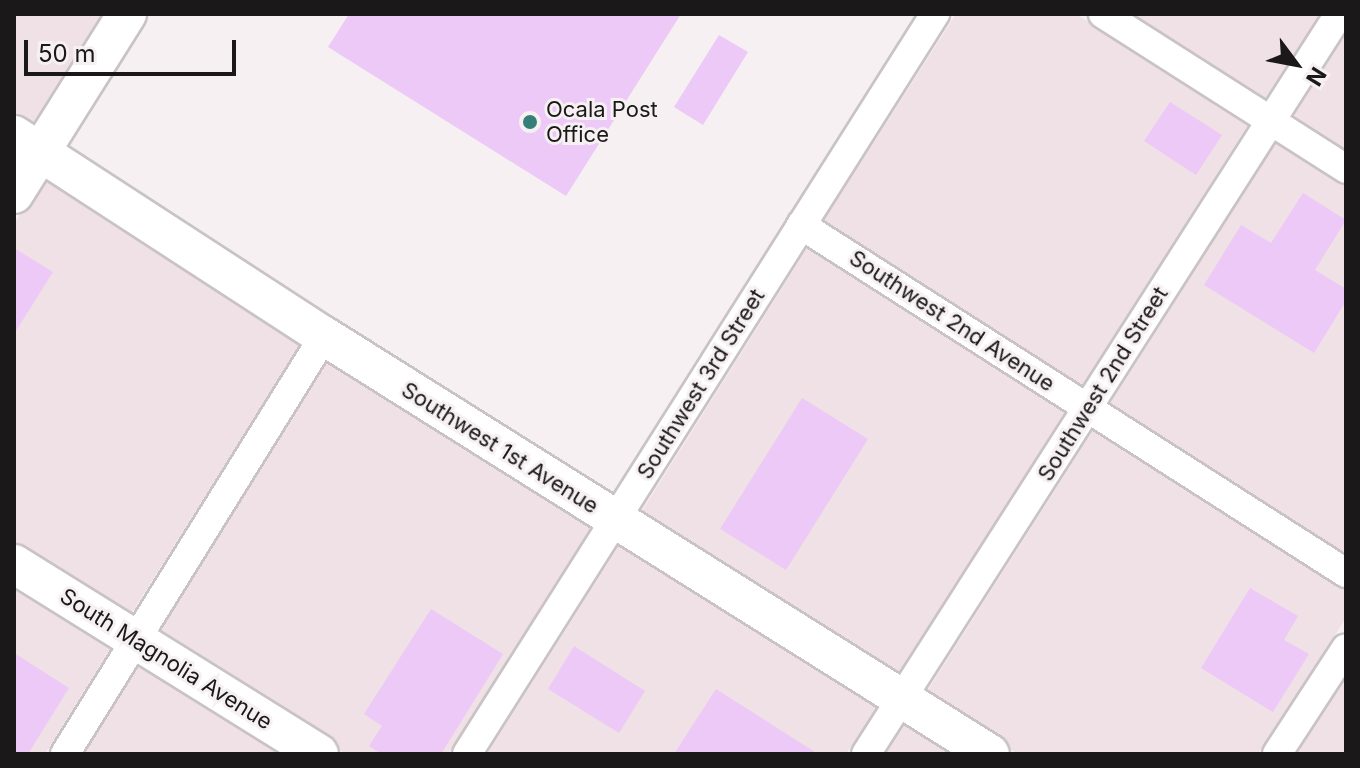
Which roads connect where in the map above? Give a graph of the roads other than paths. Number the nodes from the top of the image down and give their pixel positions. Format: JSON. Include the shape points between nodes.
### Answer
{"nodes":[{"id":1,"x":127,"y":14,"type":"edge"},
{"id":2,"x":935,"y":14,"type":"edge"},
{"id":3,"x":1103,"y":14,"type":"edge"},
{"id":4,"x":1339,"y":14,"type":"edge"},
{"id":5,"x":1271,"y":120,"type":"junction"},
{"id":6,"x":27,"y":144,"type":"edge"},
{"id":7,"x":1346,"y":169,"type":"edge"},
{"id":8,"x":14,"y":194,"type":"edge"},
{"id":9,"x":801,"y":225,"type":"junction"},
{"id":10,"x":324,"y":336,"type":"junction"},
{"id":11,"x":1088,"y":408,"type":"junction"},
{"id":12,"x":616,"y":520,"type":"junction"},
{"id":13,"x":14,"y":564,"type":"edge"},
{"id":14,"x":1346,"y":573,"type":"edge"},
{"id":15,"x":134,"y":641,"type":"junction"},
{"id":16,"x":1346,"y":648,"type":"edge"},
{"id":17,"x":902,"y":700,"type":"junction"},
{"id":18,"x":65,"y":754,"type":"edge"},
{"id":19,"x":319,"y":754,"type":"edge"},
{"id":20,"x":467,"y":754,"type":"edge"},
{"id":21,"x":866,"y":754,"type":"edge"},
{"id":22,"x":990,"y":754,"type":"edge"},
{"id":23,"x":1277,"y":754,"type":"edge"}],
"edges":[{"from":1,"to":6,"type":"street"},
{"from":2,"to":9,"type":"street","name":"Southwest 3rd Street"},
{"from":3,"to":5,"type":"street"},
{"from":4,"to":5,"type":"street","name":"Southwest 2nd Street"},
{"from":5,"to":7,"type":"street"},
{"from":5,"to":11,"type":"street","name":"Southwest 2nd Street"},
{"from":6,"to":8,"type":"street"},
{"from":6,"to":10,"type":"street","name":"Southwest 1st Avenue"},
{"from":9,"to":11,"type":"street","name":"Southwest 2nd Avenue"},
{"from":9,"to":12,"type":"street","name":"Southwest 3rd Street"},
{"from":10,"to":12,"type":"street","name":"Southwest 1st Avenue"},
{"from":10,"to":15,"type":"street"},
{"from":11,"to":14,"type":"street","name":"Southwest 2nd Avenue"},
{"from":11,"to":17,"type":"street","name":"Southwest 2nd Street"},
{"from":12,"to":17,"type":"street","name":"Southwest 1st Avenue"},
{"from":12,"to":20,"type":"street","name":"Southwest 3rd Street"},
{"from":13,"to":15,"type":"street","name":"South Magnolia Avenue"},
{"from":15,"to":18,"type":"street"},
{"from":15,"to":19,"type":"street","name":"South Magnolia Avenue"},
{"from":16,"to":23,"type":"street"},
{"from":17,"to":21,"type":"street","name":"Southwest 2nd Street"},
{"from":17,"to":22,"type":"street","name":"Southwest 1st Avenue"}]}
